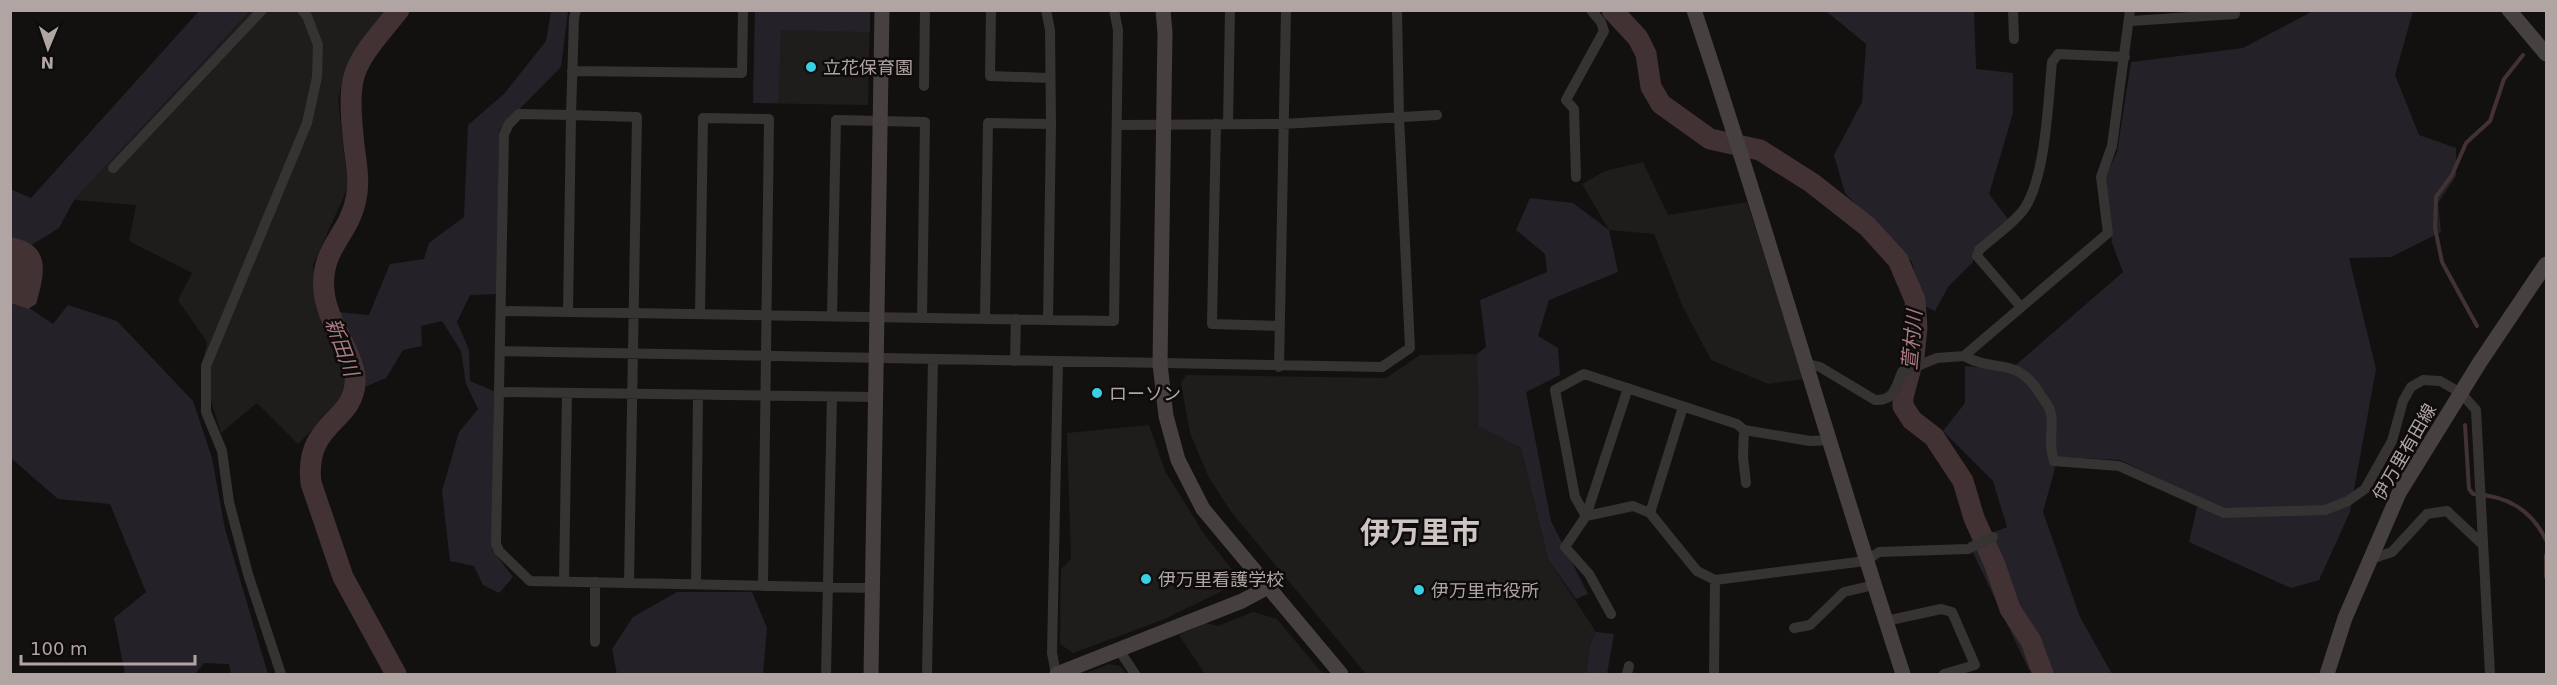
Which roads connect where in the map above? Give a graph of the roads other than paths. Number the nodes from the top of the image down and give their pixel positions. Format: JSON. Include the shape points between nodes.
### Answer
{"nodes":[{"id":1,"x":262,"y":10,"type":"edge"},
{"id":2,"x":302,"y":10,"type":"edge"},
{"id":3,"x":576,"y":10,"type":"edge"},
{"id":4,"x":743,"y":10,"type":"edge"},
{"id":5,"x":882,"y":10,"type":"edge"},
{"id":6,"x":925,"y":10,"type":"edge"},
{"id":7,"x":991,"y":10,"type":"edge"},
{"id":8,"x":1046,"y":10,"type":"edge"},
{"id":9,"x":1114,"y":10,"type":"edge"},
{"id":10,"x":1163,"y":10,"type":"edge"},
{"id":11,"x":1230,"y":10,"type":"edge"},
{"id":12,"x":1286,"y":10,"type":"edge"},
{"id":13,"x":1397,"y":10,"type":"edge"},
{"id":14,"x":1591,"y":10,"type":"edge"},
{"id":15,"x":1694,"y":10,"type":"edge"},
{"id":16,"x":2013,"y":10,"type":"edge"},
{"id":17,"x":2234,"y":10,"type":"edge"},
{"id":18,"x":2509,"y":10,"type":"edge"},
{"id":19,"x":2130,"y":16,"type":"edge"},
{"id":20,"x":2014,"y":39,"type":"dead end"},
{"id":21,"x":2547,"y":54,"type":"edge"},
{"id":22,"x":2125,"y":57,"type":"junction"},
{"id":23,"x":572,"y":71,"type":"junction"},
{"id":24,"x":1050,"y":78,"type":"junction"},
{"id":25,"x":924,"y":86,"type":"dead end"},
{"id":26,"x":571,"y":115,"type":"junction"},
{"id":27,"x":1437,"y":115,"type":"dead end"},
{"id":28,"x":1399,"y":117,"type":"junction"},
{"id":29,"x":880,"y":121,"type":"junction"},
{"id":30,"x":1051,"y":124,"type":"junction"},
{"id":31,"x":1164,"y":124,"type":"junction"},
{"id":32,"x":1216,"y":124,"type":"junction"},
{"id":33,"x":1228,"y":124,"type":"junction"},
{"id":34,"x":1283,"y":124,"type":"junction"},
{"id":35,"x":1117,"y":125,"type":"junction"},
{"id":36,"x":113,"y":168,"type":"dead end"},
{"id":37,"x":1576,"y":177,"type":"dead end"},
{"id":38,"x":2547,"y":264,"type":"edge"},
{"id":39,"x":2021,"y":307,"type":"junction"},
{"id":40,"x":501,"y":311,"type":"junction"},
{"id":41,"x":568,"y":312,"type":"junction"},
{"id":42,"x":634,"y":313,"type":"junction"},
{"id":43,"x":700,"y":314,"type":"junction"},
{"id":44,"x":767,"y":315,"type":"junction"},
{"id":45,"x":832,"y":316,"type":"junction"},
{"id":46,"x":877,"y":317,"type":"junction"},
{"id":47,"x":922,"y":318,"type":"junction"},
{"id":48,"x":985,"y":319,"type":"junction"},
{"id":49,"x":1016,"y":319,"type":"junction"},
{"id":50,"x":1048,"y":320,"type":"junction"},
{"id":51,"x":1280,"y":326,"type":"junction"},
{"id":52,"x":500,"y":351,"type":"junction"},
{"id":53,"x":633,"y":353,"type":"junction"},
{"id":54,"x":766,"y":356,"type":"junction"},
{"id":55,"x":1964,"y":356,"type":"junction"},
{"id":56,"x":877,"y":358,"type":"junction"},
{"id":57,"x":933,"y":359,"type":"junction"},
{"id":58,"x":1015,"y":361,"type":"junction"},
{"id":59,"x":1058,"y":362,"type":"junction"},
{"id":60,"x":1160,"y":364,"type":"junction"},
{"id":61,"x":1808,"y":364,"type":"junction"},
{"id":62,"x":1279,"y":367,"type":"junction"},
{"id":63,"x":1628,"y":388,"type":"junction"},
{"id":64,"x":499,"y":392,"type":"junction"},
{"id":65,"x":567,"y":393,"type":"junction"},
{"id":66,"x":2461,"y":393,"type":"junction"},
{"id":67,"x":632,"y":394,"type":"junction"},
{"id":68,"x":698,"y":395,"type":"junction"},
{"id":69,"x":766,"y":396,"type":"junction"},
{"id":70,"x":832,"y":397,"type":"junction"},
{"id":71,"x":876,"y":397,"type":"junction"},
{"id":72,"x":1683,"y":407,"type":"junction"},
{"id":73,"x":1744,"y":430,"type":"junction"},
{"id":74,"x":1831,"y":440,"type":"junction"},
{"id":75,"x":1746,"y":483,"type":"dead end"},
{"id":76,"x":1650,"y":513,"type":"junction"},
{"id":77,"x":1586,"y":516,"type":"junction"},
{"id":78,"x":1993,"y":537,"type":"dead end"},
{"id":79,"x":2481,"y":543,"type":"junction"},
{"id":80,"x":2371,"y":559,"type":"junction"},
{"id":81,"x":1866,"y":561,"type":"junction"},
{"id":82,"x":1715,"y":580,"type":"junction"},
{"id":83,"x":564,"y":582,"type":"junction"},
{"id":84,"x":595,"y":582,"type":"junction"},
{"id":85,"x":629,"y":583,"type":"junction"},
{"id":86,"x":696,"y":584,"type":"junction"},
{"id":87,"x":1874,"y":585,"type":"junction"},
{"id":88,"x":764,"y":586,"type":"junction"},
{"id":89,"x":828,"y":587,"type":"junction"},
{"id":90,"x":1268,"y":587,"type":"junction"},
{"id":91,"x":873,"y":588,"type":"junction"},
{"id":92,"x":1611,"y":614,"type":"dead end"},
{"id":93,"x":1886,"y":621,"type":"junction"},
{"id":94,"x":1794,"y":628,"type":"dead end"},
{"id":95,"x":595,"y":642,"type":"dead end"},
{"id":96,"x":1119,"y":650,"type":"junction"},
{"id":97,"x":281,"y":675,"type":"edge"},
{"id":98,"x":826,"y":675,"type":"edge"},
{"id":99,"x":871,"y":675,"type":"edge"},
{"id":100,"x":927,"y":675,"type":"edge"},
{"id":101,"x":1056,"y":675,"type":"edge"},
{"id":102,"x":1135,"y":675,"type":"edge"},
{"id":103,"x":1341,"y":675,"type":"edge"},
{"id":104,"x":1714,"y":675,"type":"edge"},
{"id":105,"x":1903,"y":675,"type":"edge"},
{"id":106,"x":1944,"y":675,"type":"edge"},
{"id":107,"x":2327,"y":675,"type":"edge"},
{"id":108,"x":2490,"y":675,"type":"edge"}],
"edges":[{"from":1,"to":36,"type":"street"},
{"from":2,"to":97,"type":"street","via":[[318,45],[317,77],[308,123],[206,366],[206,412],[222,451],[229,502]]},
{"from":3,"to":23,"type":"street"},
{"from":4,"to":23,"type":"street","via":[[742,73]]},
{"from":5,"to":29,"type":"street"},
{"from":6,"to":25,"type":"street"},
{"from":7,"to":24,"type":"street","via":[[990,76]]},
{"from":8,"to":24,"type":"street"},
{"from":9,"to":35,"type":"street","via":[[1118,30]]},
{"from":10,"to":31,"type":"street"},
{"from":11,"to":33,"type":"street"},
{"from":12,"to":34,"type":"street"},
{"from":13,"to":28,"type":"street"},
{"from":14,"to":37,"type":"street","via":[[1604,31],[1566,100],[1574,109]]},
{"from":15,"to":61,"type":"street"},
{"from":16,"to":20,"type":"street"},
{"from":17,"to":19,"type":"street","via":[[2235,14]]},
{"from":18,"to":21,"type":"street"},
{"from":19,"to":22,"type":"street"},
{"from":22,"to":39,"type":"street","via":[[2112,146],[2101,177],[2108,233]]},
{"from":22,"to":39,"type":"street","via":[[2058,54],[2052,62],[2046,128],[2035,186],[2025,208],[1977,256]]},
{"from":23,"to":26,"type":"street"},
{"from":24,"to":30,"type":"street"},
{"from":26,"to":40,"type":"street","via":[[519,114],[504,134]]},
{"from":26,"to":41,"type":"street"},
{"from":26,"to":42,"type":"street","via":[[637,117]]},
{"from":27,"to":28,"type":"street"},
{"from":28,"to":34,"type":"street"},
{"from":28,"to":62,"type":"street","via":[[1410,348],[1382,367]]},
{"from":29,"to":45,"type":"street","via":[[836,120]]},
{"from":29,"to":46,"type":"street"},
{"from":29,"to":47,"type":"street","via":[[925,122]]},
{"from":30,"to":48,"type":"street","via":[[988,123]]},
{"from":30,"to":50,"type":"street"},
{"from":31,"to":32,"type":"street"},
{"from":31,"to":35,"type":"street"},
{"from":31,"to":60,"type":"street"},
{"from":32,"to":33,"type":"street"},
{"from":32,"to":51,"type":"street","via":[[1212,324]]},
{"from":33,"to":34,"type":"street"},
{"from":34,"to":51,"type":"street"},
{"from":35,"to":50,"type":"street","via":[[1114,321]]},
{"from":38,"to":66,"type":"street","name":"伊万里有田線"},
{"from":39,"to":55,"type":"street"},
{"from":40,"to":41,"type":"street"},
{"from":40,"to":52,"type":"street"},
{"from":41,"to":42,"type":"street"},
{"from":42,"to":43,"type":"street"},
{"from":42,"to":53,"type":"street"},
{"from":43,"to":44,"type":"street"},
{"from":43,"to":44,"type":"street","via":[[703,118],[746,118],[769,119]]},
{"from":44,"to":45,"type":"street"},
{"from":44,"to":54,"type":"street"},
{"from":45,"to":46,"type":"street"},
{"from":46,"to":47,"type":"street"},
{"from":46,"to":56,"type":"street"},
{"from":47,"to":48,"type":"street"},
{"from":48,"to":49,"type":"street"},
{"from":49,"to":50,"type":"street"},
{"from":49,"to":58,"type":"street"},
{"from":51,"to":62,"type":"street"},
{"from":52,"to":53,"type":"street"},
{"from":52,"to":64,"type":"street"},
{"from":53,"to":54,"type":"street"},
{"from":53,"to":67,"type":"street"},
{"from":54,"to":56,"type":"street"},
{"from":54,"to":69,"type":"street"},
{"from":55,"to":61,"type":"street","via":[[1923,362],[1902,372],[1892,396],[1885,400],[1875,400],[1820,367]]},
{"from":55,"to":66,"type":"street","via":[[1976,362],[2018,369],[2033,382],[2050,411],[2049,448],[2054,461],[2119,466],[2224,513],[2325,510],[2348,501],[2365,489],[2392,441],[2411,387],[2423,380],[2440,381]]},
{"from":56,"to":57,"type":"street"},
{"from":56,"to":71,"type":"street"},
{"from":57,"to":58,"type":"street"},
{"from":57,"to":100,"type":"street"},
{"from":58,"to":59,"type":"street"},
{"from":59,"to":60,"type":"street"},
{"from":59,"to":101,"type":"street","via":[[1052,652]]},
{"from":60,"to":62,"type":"street"},
{"from":60,"to":90,"type":"street","via":[[1166,416],[1178,460],[1203,509]]},
{"from":61,"to":74,"type":"street"},
{"from":63,"to":72,"type":"street"},
{"from":63,"to":77,"type":"street"},
{"from":63,"to":77,"type":"street","via":[[1584,374],[1555,390],[1575,497]]},
{"from":64,"to":65,"type":"street"},
{"from":64,"to":83,"type":"street","via":[[496,544],[530,581]]},
{"from":65,"to":67,"type":"street"},
{"from":65,"to":83,"type":"street"},
{"from":66,"to":79,"type":"street","via":[[2476,410]]},
{"from":66,"to":80,"type":"street","name":"伊万里有田線","via":[[2399,493]]},
{"from":67,"to":68,"type":"street"},
{"from":67,"to":85,"type":"street"},
{"from":68,"to":69,"type":"street"},
{"from":68,"to":86,"type":"street"},
{"from":69,"to":70,"type":"street"},
{"from":69,"to":88,"type":"street"},
{"from":70,"to":71,"type":"street"},
{"from":70,"to":89,"type":"street"},
{"from":71,"to":91,"type":"street"},
{"from":72,"to":73,"type":"street","via":[[1737,424]]},
{"from":72,"to":76,"type":"street"},
{"from":73,"to":74,"type":"street","via":[[1810,441]]},
{"from":73,"to":75,"type":"street"},
{"from":74,"to":81,"type":"street"},
{"from":76,"to":77,"type":"street","via":[[1633,506]]},
{"from":76,"to":82,"type":"street","via":[[1697,571]]},
{"from":77,"to":92,"type":"street","via":[[1565,547],[1589,574]]},
{"from":78,"to":81,"type":"street","via":[[1968,549],[1879,552]]},
{"from":79,"to":80,"type":"street","via":[[2447,511],[2427,514],[2392,552]]},
{"from":79,"to":108,"type":"street"},
{"from":80,"to":107,"type":"street","name":"伊万里有田線","via":[[2344,618]]},
{"from":81,"to":82,"type":"street"},
{"from":81,"to":87,"type":"street"},
{"from":82,"to":104,"type":"street"},
{"from":83,"to":84,"type":"street"},
{"from":84,"to":85,"type":"street"},
{"from":84,"to":95,"type":"street"},
{"from":85,"to":86,"type":"street"},
{"from":86,"to":88,"type":"street"},
{"from":87,"to":93,"type":"street"},
{"from":87,"to":94,"type":"street","via":[[1844,592],[1810,625]]},
{"from":88,"to":89,"type":"street"},
{"from":89,"to":91,"type":"street"},
{"from":89,"to":98,"type":"street"},
{"from":90,"to":96,"type":"street"},
{"from":90,"to":103,"type":"street"},
{"from":91,"to":99,"type":"street"},
{"from":93,"to":105,"type":"street"},
{"from":93,"to":106,"type":"street","via":[[1941,609],[1952,612],[1975,665]]},
{"from":96,"to":101,"type":"street"},
{"from":96,"to":102,"type":"street"}]}
